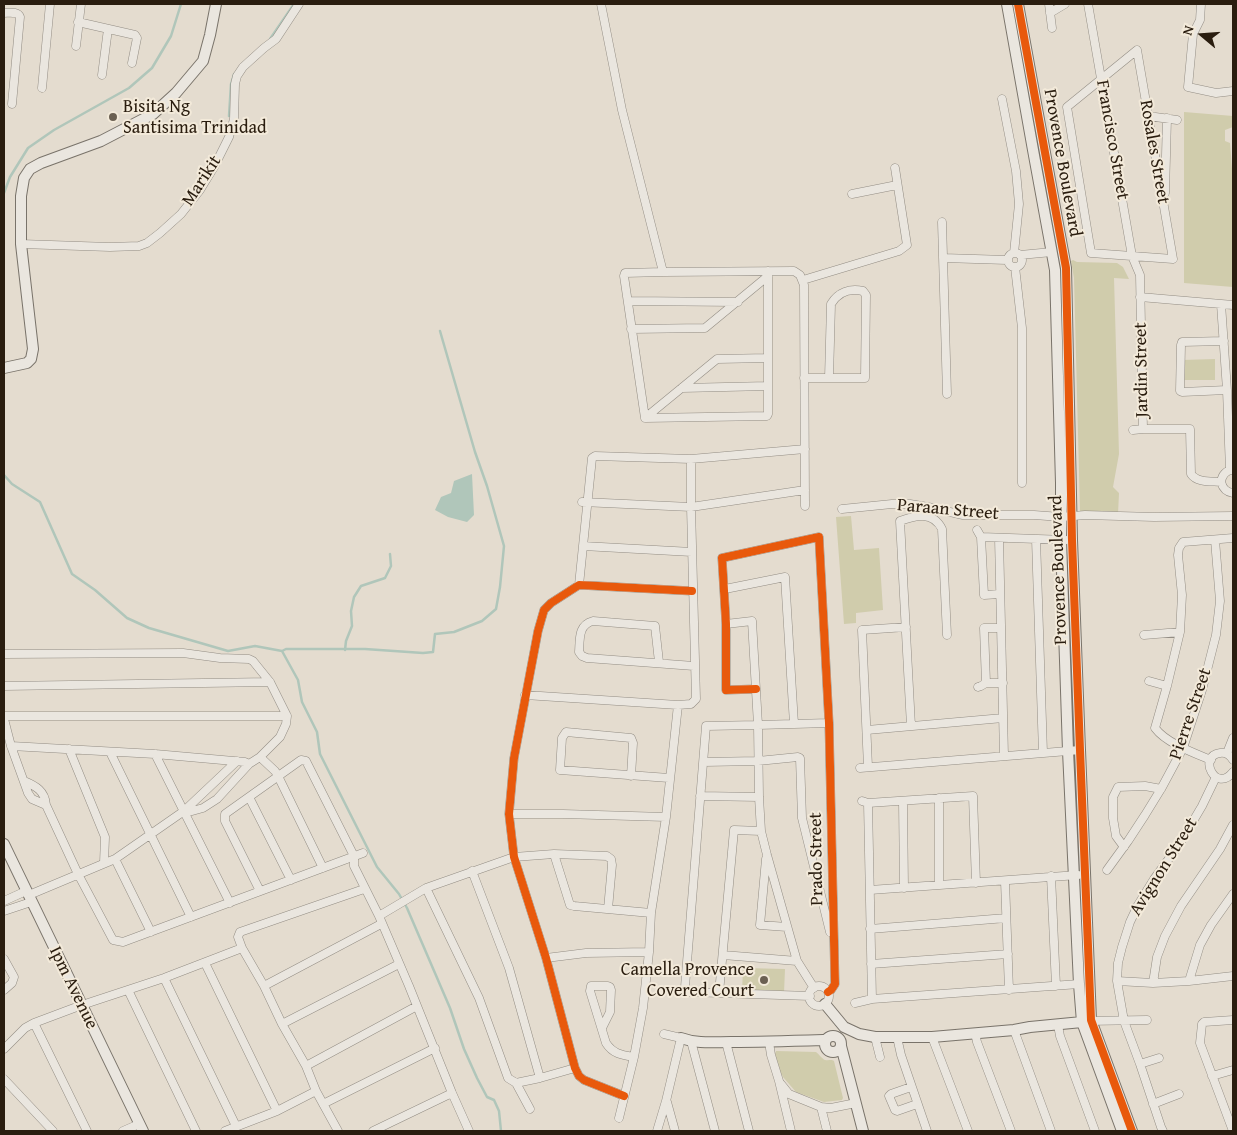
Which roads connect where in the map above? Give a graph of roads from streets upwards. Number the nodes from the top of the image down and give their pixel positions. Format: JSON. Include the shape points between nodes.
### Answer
{"nodes":[{"id":1,"x":50,"y":4,"type":"edge"},
{"id":2,"x":81,"y":4,"type":"edge"},
{"id":3,"x":216,"y":4,"type":"edge"},
{"id":4,"x":299,"y":4,"type":"edge"},
{"id":5,"x":601,"y":4,"type":"edge"},
{"id":6,"x":1007,"y":4,"type":"edge"},
{"id":7,"x":1018,"y":4,"type":"edge"},
{"id":8,"x":1049,"y":4,"type":"edge"},
{"id":9,"x":1065,"y":4,"type":"edge"},
{"id":10,"x":1088,"y":4,"type":"edge"},
{"id":11,"x":1201,"y":4,"type":"edge"},
{"id":12,"x":4,"y":13,"type":"edge"},
{"id":13,"x":1050,"y":14,"type":"junction"},
{"id":14,"x":78,"y":22,"type":"junction"},
{"id":15,"x":1052,"y":28,"type":"dead end"},
{"id":16,"x":108,"y":29,"type":"junction"},
{"id":17,"x":76,"y":46,"type":"dead end"},
{"id":18,"x":132,"y":63,"type":"dead end"},
{"id":19,"x":102,"y":75,"type":"dead end"},
{"id":20,"x":1101,"y":80,"type":"junction"},
{"id":21,"x":42,"y":88,"type":"dead end"},
{"id":22,"x":1233,"y":91,"type":"edge"},
{"id":23,"x":1002,"y":99,"type":"dead end"},
{"id":24,"x":12,"y":104,"type":"dead end"},
{"id":25,"x":1148,"y":116,"type":"junction"},
{"id":26,"x":1167,"y":118,"type":"junction"},
{"id":27,"x":1177,"y":120,"type":"dead end"},
{"id":28,"x":895,"y":168,"type":"dead end"},
{"id":29,"x":898,"y":185,"type":"junction"},
{"id":30,"x":852,"y":194,"type":"dead end"},
{"id":31,"x":1164,"y":210,"type":"junction"},
{"id":32,"x":942,"y":222,"type":"dead end"},
{"id":33,"x":21,"y":244,"type":"junction"},
{"id":34,"x":1052,"y":252,"type":"junction"},
{"id":35,"x":1082,"y":252,"type":"dead end"},
{"id":36,"x":1091,"y":253,"type":"junction"},
{"id":37,"x":1017,"y":254,"type":"junction"},
{"id":38,"x":1132,"y":256,"type":"junction"},
{"id":39,"x":943,"y":258,"type":"junction"},
{"id":40,"x":1007,"y":260,"type":"junction"},
{"id":41,"x":1015,"y":267,"type":"junction"},
{"id":42,"x":1066,"y":268,"type":"junction"},
{"id":43,"x":1055,"y":270,"type":"junction"},
{"id":44,"x":662,"y":272,"type":"junction"},
{"id":45,"x":768,"y":274,"type":"junction"},
{"id":46,"x":1140,"y":275,"type":"joint"},
{"id":47,"x":803,"y":280,"type":"junction"},
{"id":48,"x":1140,"y":297,"type":"junction"},
{"id":49,"x":628,"y":301,"type":"junction"},
{"id":50,"x":738,"y":302,"type":"junction"},
{"id":51,"x":1221,"y":304,"type":"junction"},
{"id":52,"x":1233,"y":305,"type":"edge"},
{"id":53,"x":631,"y":329,"type":"junction"},
{"id":54,"x":1224,"y":341,"type":"junction"},
{"id":55,"x":768,"y":358,"type":"junction"},
{"id":56,"x":4,"y":368,"type":"edge"},
{"id":57,"x":804,"y":378,"type":"junction"},
{"id":58,"x":829,"y":378,"type":"junction"},
{"id":59,"x":768,"y":386,"type":"junction"},
{"id":60,"x":682,"y":388,"type":"junction"},
{"id":61,"x":1227,"y":390,"type":"junction"},
{"id":62,"x":946,"y":394,"type":"dead end"},
{"id":63,"x":645,"y":418,"type":"junction"},
{"id":64,"x":1190,"y":420,"type":"dead end"},
{"id":65,"x":1143,"y":429,"type":"junction"},
{"id":66,"x":1190,"y":429,"type":"junction"},
{"id":67,"x":1133,"y":430,"type":"dead end"},
{"id":68,"x":804,"y":450,"type":"junction"},
{"id":69,"x":691,"y":459,"type":"junction"},
{"id":70,"x":1232,"y":470,"type":"edge"},
{"id":71,"x":1221,"y":482,"type":"junction"},
{"id":72,"x":1022,"y":483,"type":"dead end"},
{"id":73,"x":805,"y":490,"type":"junction"},
{"id":74,"x":1233,"y":492,"type":"edge"},
{"id":75,"x":585,"y":502,"type":"junction"},
{"id":76,"x":805,"y":506,"type":"dead end"},
{"id":77,"x":690,"y":507,"type":"junction"},
{"id":78,"x":842,"y":509,"type":"dead end"},
{"id":79,"x":1072,"y":516,"type":"junction"},
{"id":80,"x":1233,"y":516,"type":"edge"},
{"id":81,"x":1061,"y":517,"type":"junction"},
{"id":82,"x":999,"y":538,"type":"junction"},
{"id":83,"x":1233,"y":538,"type":"edge"},
{"id":84,"x":1036,"y":539,"type":"junction"},
{"id":85,"x":1061,"y":540,"type":"junction"},
{"id":86,"x":1072,"y":540,"type":"junction"},
{"id":87,"x":1214,"y":540,"type":"junction"},
{"id":88,"x":583,"y":546,"type":"junction"},
{"id":89,"x":692,"y":552,"type":"junction"},
{"id":90,"x":580,"y":585,"type":"junction"},
{"id":91,"x":724,"y":589,"type":"junction"},
{"id":92,"x":692,"y":590,"type":"junction"},
{"id":93,"x":1000,"y":594,"type":"junction"},
{"id":94,"x":726,"y":624,"type":"junction"},
{"id":95,"x":906,"y":628,"type":"junction"},
{"id":96,"x":1001,"y":628,"type":"junction"},
{"id":97,"x":1180,"y":632,"type":"junction"},
{"id":98,"x":947,"y":635,"type":"dead end"},
{"id":99,"x":1144,"y":636,"type":"dead end"},
{"id":100,"x":4,"y":654,"type":"edge"},
{"id":101,"x":659,"y":662,"type":"junction"},
{"id":102,"x":694,"y":666,"type":"junction"},
{"id":103,"x":1149,"y":681,"type":"dead end"},
{"id":104,"x":270,"y":682,"type":"junction"},
{"id":105,"x":1002,"y":683,"type":"junction"},
{"id":106,"x":4,"y":686,"type":"edge"},
{"id":107,"x":1167,"y":686,"type":"junction"},
{"id":108,"x":756,"y":689,"type":"junction"},
{"id":109,"x":525,"y":695,"type":"junction"},
{"id":110,"x":678,"y":705,"type":"junction"},
{"id":111,"x":287,"y":716,"type":"junction"},
{"id":112,"x":4,"y":717,"type":"edge"},
{"id":113,"x":1004,"y":718,"type":"junction"},
{"id":114,"x":829,"y":723,"type":"junction"},
{"id":115,"x":794,"y":724,"type":"junction"},
{"id":116,"x":758,"y":725,"type":"junction"},
{"id":117,"x":912,"y":726,"type":"junction"},
{"id":118,"x":867,"y":730,"type":"junction"},
{"id":119,"x":1233,"y":738,"type":"edge"},
{"id":120,"x":11,"y":746,"type":"junction"},
{"id":121,"x":1183,"y":748,"type":"junction"},
{"id":122,"x":69,"y":749,"type":"junction"},
{"id":123,"x":1080,"y":750,"type":"junction"},
{"id":124,"x":1068,"y":751,"type":"junction"},
{"id":125,"x":110,"y":752,"type":"junction"},
{"id":126,"x":1043,"y":753,"type":"junction"},
{"id":127,"x":1227,"y":753,"type":"junction"},
{"id":128,"x":155,"y":754,"type":"junction"},
{"id":129,"x":1004,"y":756,"type":"junction"},
{"id":130,"x":260,"y":757,"type":"junction"},
{"id":131,"x":1211,"y":760,"type":"junction"},
{"id":132,"x":1233,"y":760,"type":"edge"},
{"id":133,"x":237,"y":761,"type":"junction"},
{"id":134,"x":758,"y":761,"type":"junction"},
{"id":135,"x":704,"y":762,"type":"junction"},
{"id":136,"x":249,"y":764,"type":"junction"},
{"id":137,"x":1233,"y":772,"type":"edge"},
{"id":138,"x":278,"y":776,"type":"junction"},
{"id":139,"x":631,"y":776,"type":"junction"},
{"id":140,"x":1216,"y":777,"type":"junction"},
{"id":141,"x":669,"y":778,"type":"junction"},
{"id":142,"x":24,"y":781,"type":"junction"},
{"id":143,"x":1161,"y":790,"type":"junction"},
{"id":144,"x":700,"y":796,"type":"junction"},
{"id":145,"x":249,"y":797,"type":"junction"},
{"id":146,"x":758,"y":797,"type":"junction"},
{"id":147,"x":939,"y":798,"type":"junction"},
{"id":148,"x":903,"y":800,"type":"junction"},
{"id":149,"x":46,"y":805,"type":"junction"},
{"id":150,"x":184,"y":812,"type":"junction"},
{"id":151,"x":508,"y":814,"type":"junction"},
{"id":152,"x":666,"y":817,"type":"junction"},
{"id":153,"x":1233,"y":825,"type":"edge"},
{"id":154,"x":761,"y":831,"type":"junction"},
{"id":155,"x":151,"y":833,"type":"junction"},
{"id":156,"x":4,"y":844,"type":"edge"},
{"id":157,"x":1124,"y":847,"type":"junction"},
{"id":158,"x":363,"y":853,"type":"dead end"},
{"id":159,"x":554,"y":854,"type":"junction"},
{"id":160,"x":767,"y":855,"type":"junction"},
{"id":161,"x":354,"y":856,"type":"junction"},
{"id":162,"x":514,"y":857,"type":"junction"},
{"id":163,"x":115,"y":859,"type":"junction"},
{"id":164,"x":104,"y":863,"type":"junction"},
{"id":165,"x":323,"y":868,"type":"junction"},
{"id":166,"x":1107,"y":870,"type":"dead end"},
{"id":167,"x":472,"y":871,"type":"junction"},
{"id":168,"x":78,"y":874,"type":"junction"},
{"id":169,"x":1086,"y":874,"type":"junction"},
{"id":170,"x":1051,"y":876,"type":"junction"},
{"id":171,"x":1074,"y":876,"type":"junction"},
{"id":172,"x":291,"y":880,"type":"junction"},
{"id":173,"x":1005,"y":881,"type":"junction"},
{"id":174,"x":976,"y":883,"type":"junction"},
{"id":175,"x":939,"y":885,"type":"junction"},
{"id":176,"x":364,"y":888,"type":"junction"},
{"id":177,"x":426,"y":888,"type":"junction"},
{"id":178,"x":904,"y":888,"type":"junction"},
{"id":179,"x":870,"y":890,"type":"junction"},
{"id":180,"x":260,"y":891,"type":"junction"},
{"id":181,"x":1233,"y":894,"type":"edge"},
{"id":182,"x":29,"y":896,"type":"junction"},
{"id":183,"x":4,"y":901,"type":"edge"},
{"id":184,"x":230,"y":903,"type":"junction"},
{"id":185,"x":608,"y":909,"type":"junction"},
{"id":186,"x":4,"y":911,"type":"edge"},
{"id":187,"x":651,"y":913,"type":"junction"},
{"id":188,"x":379,"y":916,"type":"junction"},
{"id":189,"x":192,"y":917,"type":"junction"},
{"id":190,"x":1006,"y":918,"type":"junction"},
{"id":191,"x":382,"y":924,"type":"junction"},
{"id":192,"x":787,"y":927,"type":"junction"},
{"id":193,"x":870,"y":929,"type":"junction"},
{"id":194,"x":151,"y":932,"type":"junction"},
{"id":195,"x":833,"y":946,"type":"junction"},
{"id":196,"x":242,"y":948,"type":"junction"},
{"id":197,"x":649,"y":952,"type":"junction"},
{"id":198,"x":1008,"y":954,"type":"junction"},
{"id":199,"x":723,"y":955,"type":"junction"},
{"id":200,"x":546,"y":958,"type":"junction"},
{"id":201,"x":4,"y":959,"type":"edge"},
{"id":202,"x":797,"y":961,"type":"junction"},
{"id":203,"x":205,"y":962,"type":"junction"},
{"id":204,"x":399,"y":964,"type":"junction"},
{"id":205,"x":871,"y":964,"type":"junction"},
{"id":206,"x":1233,"y":976,"type":"edge"},
{"id":207,"x":164,"y":978,"type":"junction"},
{"id":208,"x":1189,"y":981,"type":"junction"},
{"id":209,"x":1117,"y":982,"type":"junction"},
{"id":210,"x":1153,"y":982,"type":"junction"},
{"id":211,"x":1079,"y":984,"type":"junction"},
{"id":212,"x":264,"y":986,"type":"junction"},
{"id":213,"x":1056,"y":986,"type":"junction"},
{"id":214,"x":814,"y":988,"type":"junction"},
{"id":215,"x":4,"y":990,"type":"edge"},
{"id":216,"x":128,"y":990,"type":"junction"},
{"id":217,"x":1009,"y":990,"type":"junction"},
{"id":218,"x":828,"y":992,"type":"junction"},
{"id":219,"x":719,"y":993,"type":"junction"},
{"id":220,"x":810,"y":996,"type":"junction"},
{"id":221,"x":872,"y":999,"type":"junction"},
{"id":222,"x":855,"y":1003,"type":"dead end"},
{"id":223,"x":824,"y":1004,"type":"junction"},
{"id":224,"x":82,"y":1005,"type":"junction"},
{"id":225,"x":417,"y":1006,"type":"junction"},
{"id":226,"x":1147,"y":1020,"type":"dead end"},
{"id":227,"x":1233,"y":1020,"type":"edge"},
{"id":228,"x":1087,"y":1021,"type":"junction"},
{"id":229,"x":1124,"y":1021,"type":"junction"},
{"id":230,"x":34,"y":1023,"type":"junction"},
{"id":231,"x":282,"y":1024,"type":"junction"},
{"id":232,"x":1058,"y":1024,"type":"junction"},
{"id":233,"x":844,"y":1027,"type":"junction"},
{"id":234,"x":602,"y":1028,"type":"junction"},
{"id":235,"x":1014,"y":1030,"type":"junction"},
{"id":236,"x":975,"y":1033,"type":"junction"},
{"id":237,"x":664,"y":1034,"type":"dead end"},
{"id":238,"x":875,"y":1037,"type":"junction"},
{"id":239,"x":897,"y":1037,"type":"junction"},
{"id":240,"x":932,"y":1037,"type":"junction"},
{"id":241,"x":686,"y":1039,"type":"junction"},
{"id":242,"x":826,"y":1040,"type":"junction"},
{"id":243,"x":726,"y":1042,"type":"junction"},
{"id":244,"x":770,"y":1042,"type":"junction"},
{"id":245,"x":840,"y":1042,"type":"junction"},
{"id":246,"x":435,"y":1048,"type":"junction"},
{"id":247,"x":4,"y":1049,"type":"edge"},
{"id":248,"x":634,"y":1057,"type":"junction"},
{"id":249,"x":880,"y":1057,"type":"dead end"},
{"id":250,"x":1159,"y":1058,"type":"dead end"},
{"id":251,"x":1140,"y":1064,"type":"junction"},
{"id":252,"x":306,"y":1066,"type":"junction"},
{"id":253,"x":575,"y":1068,"type":"junction"},
{"id":254,"x":1233,"y":1070,"type":"edge"},
{"id":255,"x":1212,"y":1076,"type":"junction"},
{"id":256,"x":540,"y":1078,"type":"junction"},
{"id":257,"x":4,"y":1079,"type":"edge"},
{"id":258,"x":779,"y":1081,"type":"junction"},
{"id":259,"x":516,"y":1083,"type":"junction"},
{"id":260,"x":912,"y":1087,"type":"junction"},
{"id":261,"x":316,"y":1091,"type":"junction"},
{"id":262,"x":452,"y":1093,"type":"junction"},
{"id":263,"x":1179,"y":1094,"type":"dead end"},
{"id":264,"x":624,"y":1096,"type":"junction"},
{"id":265,"x":666,"y":1100,"type":"junction"},
{"id":266,"x":856,"y":1103,"type":"junction"},
{"id":267,"x":323,"y":1104,"type":"junction"},
{"id":268,"x":918,"y":1104,"type":"junction"},
{"id":269,"x":1153,"y":1104,"type":"junction"},
{"id":270,"x":821,"y":1107,"type":"junction"},
{"id":271,"x":530,"y":1109,"type":"dead end"},
{"id":272,"x":277,"y":1111,"type":"junction"},
{"id":273,"x":619,"y":1118,"type":"dead end"},
{"id":274,"x":236,"y":1126,"type":"junction"},
{"id":275,"x":141,"y":1128,"type":"edge"},
{"id":276,"x":53,"y":1131,"type":"edge"},
{"id":277,"x":87,"y":1131,"type":"edge"},
{"id":278,"x":123,"y":1131,"type":"edge"},
{"id":279,"x":196,"y":1131,"type":"edge"},
{"id":280,"x":225,"y":1131,"type":"edge"},
{"id":281,"x":338,"y":1131,"type":"edge"},
{"id":282,"x":373,"y":1131,"type":"edge"},
{"id":283,"x":469,"y":1131,"type":"edge"},
{"id":284,"x":657,"y":1131,"type":"edge"},
{"id":285,"x":675,"y":1131,"type":"edge"},
{"id":286,"x":715,"y":1131,"type":"edge"},
{"id":287,"x":750,"y":1131,"type":"edge"},
{"id":288,"x":791,"y":1131,"type":"edge"},
{"id":289,"x":827,"y":1131,"type":"edge"},
{"id":290,"x":863,"y":1131,"type":"edge"},
{"id":291,"x":927,"y":1131,"type":"edge"},
{"id":292,"x":968,"y":1131,"type":"edge"},
{"id":293,"x":1011,"y":1131,"type":"edge"},
{"id":294,"x":1051,"y":1131,"type":"edge"},
{"id":295,"x":1095,"y":1131,"type":"edge"},
{"id":296,"x":1122,"y":1131,"type":"edge"},
{"id":297,"x":1132,"y":1131,"type":"edge"},
{"id":298,"x":1163,"y":1131,"type":"edge"},
{"id":299,"x":1233,"y":1131,"type":"edge"}],
"edges":[{"from":1,"to":21,"type":"street"},
{"from":2,"to":14,"type":"street"},
{"from":3,"to":33,"type":"street","via":[[203,61],[153,114],[101,141],[30,169],[24,178],[21,196]]},
{"from":4,"to":33,"type":"street","name":"Marikit","via":[[276,39],[237,76],[234,119],[214,167],[181,214],[160,233],[139,246]]},
{"from":5,"to":44,"type":"street","via":[[622,110]]},
{"from":6,"to":34,"type":"street","name":"Provence Boulevard"},
{"from":7,"to":42,"type":"street","name":"Provence Boulevard"},
{"from":8,"to":13,"type":"street"},
{"from":9,"to":13,"type":"street"},
{"from":10,"to":20,"type":"street","name":"Francisco Street"},
{"from":11,"to":22,"type":"street","via":[[1200,20],[1193,34],[1188,87],[1216,93]]},
{"from":12,"to":24,"type":"street","via":[[17,13],[20,17]]},
{"from":13,"to":15,"type":"street"},
{"from":14,"to":16,"type":"street"},
{"from":14,"to":17,"type":"street"},
{"from":16,"to":18,"type":"street","via":[[137,36]]},
{"from":16,"to":19,"type":"street"},
{"from":20,"to":25,"type":"street","name":"Rosales Street","via":[[1139,49]]},
{"from":20,"to":36,"type":"street","name":"Rosales Street","via":[[1066,107]]},
{"from":20,"to":38,"type":"street","name":"Francisco Street"},
{"from":23,"to":37,"type":"street","via":[[1016,171],[1019,204]]},
{"from":25,"to":26,"type":"street"},
{"from":25,"to":31,"type":"street","name":"Rosales Street"},
{"from":26,"to":27,"type":"street"},
{"from":26,"to":31,"type":"street"},
{"from":28,"to":29,"type":"street"},
{"from":29,"to":30,"type":"street"},
{"from":29,"to":47,"type":"street","via":[[907,245],[904,248]]},
{"from":31,"to":38,"type":"street","name":"Rosales Street","via":[[1176,259]]},
{"from":32,"to":39,"type":"street"},
{"from":33,"to":56,"type":"street","via":[[33,349],[28,362]]},
{"from":34,"to":37,"type":"street"},
{"from":34,"to":43,"type":"street","name":"Provence Boulevard"},
{"from":35,"to":36,"type":"street","name":"Rosales Street"},
{"from":36,"to":38,"type":"street","name":"Rosales Street"},
{"from":37,"to":40,"type":"street","via":[[1009,255]]},
{"from":37,"to":41,"type":"street","via":[[1021,262]]},
{"from":38,"to":46,"type":"street","name":"Francisco Street"},
{"from":39,"to":40,"type":"street"},
{"from":39,"to":62,"type":"street"},
{"from":40,"to":41,"type":"street","via":[[1010,266]]},
{"from":41,"to":72,"type":"street","via":[[1022,328]]},
{"from":42,"to":43,"type":"street"},
{"from":42,"to":79,"type":"street","name":"Provence Boulevard"},
{"from":43,"to":81,"type":"street","name":"Provence Boulevard"},
{"from":44,"to":45,"type":"street"},
{"from":44,"to":49,"type":"street","via":[[625,273]]},
{"from":45,"to":47,"type":"street","via":[[794,271]]},
{"from":45,"to":50,"type":"street"},
{"from":45,"to":55,"type":"street"},
{"from":46,"to":48,"type":"street","name":"Jardin Street"},
{"from":47,"to":57,"type":"street"},
{"from":48,"to":51,"type":"street"},
{"from":48,"to":65,"type":"street","name":"Jardin Street"},
{"from":49,"to":50,"type":"street"},
{"from":49,"to":53,"type":"street"},
{"from":50,"to":53,"type":"street","via":[[704,328]]},
{"from":51,"to":52,"type":"street"},
{"from":51,"to":54,"type":"street"},
{"from":53,"to":63,"type":"street"},
{"from":54,"to":61,"type":"street"},
{"from":54,"to":61,"type":"street","via":[[1182,342],[1180,391]]},
{"from":55,"to":59,"type":"street"},
{"from":55,"to":60,"type":"street","via":[[717,360]]},
{"from":57,"to":58,"type":"street"},
{"from":57,"to":68,"type":"street"},
{"from":58,"to":58,"type":"street","via":[[830,304],[840,293],[863,290],[866,295],[866,376]]},
{"from":59,"to":60,"type":"street"},
{"from":59,"to":63,"type":"street","via":[[766,416]]},
{"from":60,"to":63,"type":"street"},
{"from":61,"to":70,"type":"street"},
{"from":64,"to":66,"type":"street"},
{"from":65,"to":66,"type":"street","name":"Jardin Street"},
{"from":65,"to":67,"type":"street"},
{"from":66,"to":71,"type":"street","via":[[1193,478]]},
{"from":68,"to":69,"type":"street"},
{"from":68,"to":73,"type":"street"},
{"from":69,"to":75,"type":"street","via":[[595,456],[592,458]]},
{"from":69,"to":77,"type":"street"},
{"from":70,"to":71,"type":"street","via":[[1224,474]]},
{"from":71,"to":74,"type":"street","via":[[1225,490]]},
{"from":73,"to":76,"type":"street"},
{"from":73,"to":77,"type":"street"},
{"from":75,"to":77,"type":"street"},
{"from":75,"to":88,"type":"street"},
{"from":77,"to":89,"type":"street"},
{"from":78,"to":81,"type":"street","name":"Paraan Street","via":[[910,504],[963,515]]},
{"from":79,"to":80,"type":"street","name":"Paraan Street"},
{"from":79,"to":81,"type":"street","name":"Paraan Street"},
{"from":79,"to":86,"type":"street","name":"Provence Boulevard"},
{"from":81,"to":85,"type":"street","name":"Provence Boulevard"},
{"from":82,"to":84,"type":"street"},
{"from":82,"to":93,"type":"street"},
{"from":82,"to":93,"type":"street","via":[[979,534],[979,595]]},
{"from":83,"to":87,"type":"street"},
{"from":84,"to":85,"type":"street"},
{"from":84,"to":126,"type":"street"},
{"from":85,"to":86,"type":"street"},
{"from":85,"to":124,"type":"street","name":"Provence Boulevard"},
{"from":86,"to":123,"type":"street","name":"Provence Boulevard"},
{"from":87,"to":97,"type":"street","via":[[1183,542],[1178,548],[1182,594]]},
{"from":87,"to":121,"type":"street","name":"Pierre Street","via":[[1220,602],[1216,635]]},
{"from":88,"to":89,"type":"street"},
{"from":88,"to":90,"type":"street"},
{"from":89,"to":92,"type":"street"},
{"from":90,"to":92,"type":"street"},
{"from":90,"to":109,"type":"street","via":[[544,610]]},
{"from":91,"to":94,"type":"street"},
{"from":91,"to":114,"type":"street","name":"Prado Street","via":[[722,558],[819,537]]},
{"from":91,"to":115,"type":"street","via":[[785,577]]},
{"from":92,"to":102,"type":"street"},
{"from":93,"to":96,"type":"street"},
{"from":94,"to":108,"type":"street","via":[[752,621]]},
{"from":94,"to":108,"type":"street","via":[[726,690]]},
{"from":95,"to":98,"type":"street","via":[[900,521],[924,516],[935,520],[942,529]]},
{"from":95,"to":117,"type":"street"},
{"from":95,"to":118,"type":"street","via":[[862,630]]},
{"from":96,"to":105,"type":"street"},
{"from":96,"to":105,"type":"street","via":[[984,628],[982,685]]},
{"from":97,"to":99,"type":"street"},
{"from":97,"to":107,"type":"street"},
{"from":100,"to":104,"type":"street","via":[[183,653],[249,659]]},
{"from":101,"to":101,"type":"street","via":[[582,656],[579,652],[583,625],[593,621],[655,626]]},
{"from":101,"to":102,"type":"street"},
{"from":102,"to":110,"type":"street","via":[[696,699],[691,704]]},
{"from":103,"to":107,"type":"street"},
{"from":104,"to":106,"type":"street"},
{"from":104,"to":111,"type":"street"},
{"from":105,"to":113,"type":"street"},
{"from":107,"to":121,"type":"street","via":[[1155,728]]},
{"from":108,"to":116,"type":"street"},
{"from":109,"to":110,"type":"street"},
{"from":109,"to":151,"type":"street"},
{"from":110,"to":141,"type":"street"},
{"from":111,"to":112,"type":"street"},
{"from":111,"to":130,"type":"street","via":[[284,731]]},
{"from":112,"to":120,"type":"street"},
{"from":113,"to":117,"type":"street"},
{"from":113,"to":129,"type":"street"},
{"from":114,"to":115,"type":"street"},
{"from":114,"to":195,"type":"street","name":"Prado Street"},
{"from":115,"to":116,"type":"street"},
{"from":116,"to":134,"type":"street"},
{"from":116,"to":135,"type":"street","via":[[706,726]]},
{"from":117,"to":118,"type":"street"},
{"from":118,"to":129,"type":"street","via":[[864,767]]},
{"from":119,"to":127,"type":"street"},
{"from":120,"to":122,"type":"street"},
{"from":120,"to":142,"type":"street"},
{"from":121,"to":131,"type":"street"},
{"from":121,"to":143,"type":"street","name":"Pierre Street"},
{"from":122,"to":125,"type":"street"},
{"from":122,"to":164,"type":"street","via":[[105,837]]},
{"from":123,"to":124,"type":"street"},
{"from":123,"to":169,"type":"street","name":"Provence Boulevard"},
{"from":124,"to":126,"type":"street"},
{"from":124,"to":171,"type":"street","name":"Provence Boulevard"},
{"from":125,"to":128,"type":"street"},
{"from":125,"to":155,"type":"street"},
{"from":126,"to":129,"type":"street"},
{"from":127,"to":131,"type":"street","via":[[1216,754]]},
{"from":127,"to":132,"type":"street"},
{"from":128,"to":133,"type":"street"},
{"from":128,"to":150,"type":"street"},
{"from":130,"to":136,"type":"street"},
{"from":130,"to":138,"type":"street"},
{"from":131,"to":140,"type":"street","via":[[1209,768]]},
{"from":133,"to":136,"type":"street"},
{"from":133,"to":150,"type":"street"},
{"from":134,"to":135,"type":"street"},
{"from":134,"to":146,"type":"street"},
{"from":134,"to":195,"type":"street","via":[[800,758],[802,818]]},
{"from":135,"to":144,"type":"street"},
{"from":136,"to":150,"type":"street","via":[[216,799],[203,808]]},
{"from":137,"to":140,"type":"street","via":[[1226,778]]},
{"from":138,"to":145,"type":"street"},
{"from":138,"to":161,"type":"street","via":[[301,760],[306,761]]},
{"from":138,"to":165,"type":"street"},
{"from":139,"to":139,"type":"street","via":[[560,770],[562,738],[566,732],[631,738]]},
{"from":139,"to":141,"type":"street"},
{"from":140,"to":209,"type":"street","name":"Avignon Street","via":[[1179,845],[1138,905],[1122,947]]},
{"from":141,"to":152,"type":"street"},
{"from":142,"to":149,"type":"street","via":[[32,799]]},
{"from":142,"to":149,"type":"street","via":[[42,791]]},
{"from":143,"to":157,"type":"street","name":"Pierre Street"},
{"from":143,"to":157,"type":"street","via":[[1145,786],[1118,787],[1113,797],[1114,818],[1116,836]]},
{"from":144,"to":146,"type":"street"},
{"from":144,"to":219,"type":"street","via":[[684,987],[690,992]]},
{"from":145,"to":172,"type":"street"},
{"from":145,"to":180,"type":"street","via":[[225,814],[225,821]]},
{"from":146,"to":154,"type":"street"},
{"from":147,"to":148,"type":"street"},
{"from":147,"to":174,"type":"street","via":[[973,796]]},
{"from":147,"to":175,"type":"street"},
{"from":148,"to":178,"type":"street"},
{"from":148,"to":179,"type":"street","via":[[865,802]]},
{"from":149,"to":168,"type":"street"},
{"from":150,"to":155,"type":"street"},
{"from":150,"to":184,"type":"street"},
{"from":151,"to":152,"type":"street"},
{"from":151,"to":162,"type":"street"},
{"from":152,"to":187,"type":"street"},
{"from":153,"to":210,"type":"street","via":[[1165,936]]},
{"from":154,"to":160,"type":"street"},
{"from":154,"to":199,"type":"street","via":[[734,830]]},
{"from":155,"to":163,"type":"street"},
{"from":155,"to":189,"type":"street"},
{"from":156,"to":182,"type":"street","name":"Ipm Avenue"},
{"from":157,"to":166,"type":"street","name":"Pierre Street"},
{"from":158,"to":161,"type":"street"},
{"from":159,"to":162,"type":"street"},
{"from":159,"to":185,"type":"street","via":[[570,904]]},
{"from":159,"to":185,"type":"street","via":[[607,856],[611,859]]},
{"from":160,"to":192,"type":"street"},
{"from":160,"to":192,"type":"street","via":[[760,925]]},
{"from":161,"to":165,"type":"street"},
{"from":161,"to":176,"type":"street","via":[[354,866]]},
{"from":162,"to":167,"type":"street"},
{"from":162,"to":200,"type":"street"},
{"from":163,"to":164,"type":"street"},
{"from":163,"to":194,"type":"street"},
{"from":164,"to":168,"type":"street"},
{"from":165,"to":172,"type":"street"},
{"from":167,"to":177,"type":"street"},
{"from":167,"to":256,"type":"street","via":[[509,968]]},
{"from":168,"to":182,"type":"street"},
{"from":168,"to":194,"type":"street","via":[[113,940],[123,942]]},
{"from":169,"to":171,"type":"street"},
{"from":169,"to":228,"type":"street","name":"Provence Boulevard"},
{"from":170,"to":171,"type":"street"},
{"from":170,"to":173,"type":"street"},
{"from":170,"to":213,"type":"street"},
{"from":171,"to":211,"type":"street","name":"Provence Boulevard"},
{"from":172,"to":180,"type":"street"},
{"from":173,"to":174,"type":"street"},
{"from":173,"to":190,"type":"street"},
{"from":174,"to":175,"type":"street"},
{"from":175,"to":178,"type":"street"},
{"from":176,"to":188,"type":"street"},
{"from":176,"to":196,"type":"street","via":[[240,932],[238,937]]},
{"from":177,"to":188,"type":"street"},
{"from":177,"to":259,"type":"street","via":[[479,998],[508,1078]]},
{"from":178,"to":179,"type":"street"},
{"from":179,"to":193,"type":"street"},
{"from":180,"to":184,"type":"street"},
{"from":181,"to":208,"type":"street","via":[[1200,945]]},
{"from":182,"to":183,"type":"street"},
{"from":182,"to":186,"type":"street"},
{"from":182,"to":224,"type":"street","name":"Ipm Avenue"},
{"from":184,"to":189,"type":"street"},
{"from":185,"to":187,"type":"street"},
{"from":187,"to":197,"type":"street"},
{"from":188,"to":191,"type":"street"},
{"from":189,"to":194,"type":"street"},
{"from":190,"to":193,"type":"street"},
{"from":190,"to":198,"type":"street"},
{"from":191,"to":204,"type":"street"},
{"from":191,"to":212,"type":"street"},
{"from":192,"to":202,"type":"street"},
{"from":193,"to":205,"type":"street"},
{"from":195,"to":218,"type":"street","name":"Prado Street","via":[[835,984]]},
{"from":196,"to":203,"type":"street"},
{"from":196,"to":212,"type":"street"},
{"from":197,"to":200,"type":"street","via":[[586,953]]},
{"from":197,"to":248,"type":"street"},
{"from":198,"to":205,"type":"street"},
{"from":198,"to":217,"type":"street"},
{"from":199,"to":202,"type":"street"},
{"from":199,"to":219,"type":"street"},
{"from":200,"to":253,"type":"street"},
{"from":201,"to":215,"type":"street","via":[[14,977]]},
{"from":202,"to":214,"type":"street"},
{"from":203,"to":207,"type":"street"},
{"from":203,"to":272,"type":"street"},
{"from":204,"to":225,"type":"street"},
{"from":204,"to":231,"type":"street"},
{"from":205,"to":221,"type":"street"},
{"from":206,"to":208,"type":"street"},
{"from":207,"to":216,"type":"street"},
{"from":207,"to":274,"type":"street"},
{"from":208,"to":210,"type":"street"},
{"from":209,"to":210,"type":"street"},
{"from":209,"to":229,"type":"street","name":"Avignon Street"},
{"from":211,"to":213,"type":"street"},
{"from":211,"to":228,"type":"street","name":"Provence Boulevard"},
{"from":212,"to":231,"type":"street"},
{"from":213,"to":217,"type":"street"},
{"from":214,"to":218,"type":"street","via":[[820,986]]},
{"from":214,"to":220,"type":"street"},
{"from":216,"to":224,"type":"street"},
{"from":216,"to":279,"type":"street"},
{"from":217,"to":221,"type":"street"},
{"from":218,"to":223,"type":"street","via":[[829,998]]},
{"from":219,"to":220,"type":"street"},
{"from":220,"to":223,"type":"street","via":[[815,1004]]},
{"from":221,"to":222,"type":"street"},
{"from":223,"to":233,"type":"street"},
{"from":224,"to":230,"type":"street"},
{"from":224,"to":275,"type":"street","name":"Ipm Avenue"},
{"from":225,"to":246,"type":"street"},
{"from":225,"to":252,"type":"street"},
{"from":226,"to":229,"type":"street"},
{"from":227,"to":255,"type":"street","via":[[1202,1024],[1200,1043]]},
{"from":228,"to":229,"type":"street"},
{"from":228,"to":232,"type":"street"},
{"from":228,"to":296,"type":"street","name":"Provence Boulevard"},
{"from":228,"to":297,"type":"street","name":"Provence Boulevard"},
{"from":229,"to":251,"type":"street","name":"Avignon Street"},
{"from":230,"to":247,"type":"street"},
{"from":230,"to":277,"type":"street"},
{"from":231,"to":252,"type":"street"},
{"from":232,"to":235,"type":"street"},
{"from":232,"to":295,"type":"street"},
{"from":233,"to":238,"type":"street"},
{"from":233,"to":245,"type":"street"},
{"from":234,"to":234,"type":"street","via":[[610,1012],[611,990],[608,986],[591,986]]},
{"from":234,"to":248,"type":"street","via":[[609,1048],[616,1054]]},
{"from":235,"to":236,"type":"street"},
{"from":235,"to":294,"type":"street"},
{"from":236,"to":240,"type":"street"},
{"from":236,"to":293,"type":"street"},
{"from":237,"to":241,"type":"street"},
{"from":238,"to":239,"type":"street"},
{"from":238,"to":249,"type":"street"},
{"from":239,"to":240,"type":"street"},
{"from":239,"to":260,"type":"street"},
{"from":240,"to":292,"type":"street"},
{"from":241,"to":243,"type":"street"},
{"from":241,"to":265,"type":"street"},
{"from":241,"to":286,"type":"street"},
{"from":242,"to":244,"type":"street"},
{"from":242,"to":245,"type":"street","via":[[832,1036]]},
{"from":242,"to":245,"type":"street","via":[[825,1046],[830,1052],[836,1052]]},
{"from":243,"to":244,"type":"street"},
{"from":243,"to":287,"type":"street"},
{"from":244,"to":258,"type":"street","via":[[770,1055]]},
{"from":245,"to":266,"type":"street"},
{"from":246,"to":262,"type":"street"},
{"from":246,"to":267,"type":"street"},
{"from":248,"to":264,"type":"street"},
{"from":250,"to":251,"type":"street"},
{"from":251,"to":269,"type":"street","name":"Avignon Street"},
{"from":252,"to":261,"type":"street"},
{"from":253,"to":256,"type":"street"},
{"from":253,"to":264,"type":"street","via":[[584,1080]]},
{"from":254,"to":255,"type":"street"},
{"from":255,"to":299,"type":"street"},
{"from":256,"to":259,"type":"street"},
{"from":257,"to":276,"type":"street"},
{"from":258,"to":270,"type":"street","via":[[790,1094]]},
{"from":258,"to":288,"type":"street"},
{"from":259,"to":271,"type":"street"},
{"from":260,"to":268,"type":"street"},
{"from":260,"to":268,"type":"street","via":[[890,1096],[897,1111]]},
{"from":261,"to":267,"type":"street"},
{"from":261,"to":272,"type":"street"},
{"from":262,"to":282,"type":"street"},
{"from":262,"to":283,"type":"street"},
{"from":263,"to":269,"type":"street"},
{"from":264,"to":273,"type":"street"},
{"from":265,"to":284,"type":"street"},
{"from":265,"to":285,"type":"street"},
{"from":266,"to":270,"type":"street"},
{"from":266,"to":290,"type":"street"},
{"from":267,"to":281,"type":"street"},
{"from":268,"to":291,"type":"street"},
{"from":269,"to":298,"type":"street","name":"Avignon Street"},
{"from":270,"to":289,"type":"street"},
{"from":272,"to":274,"type":"street"},
{"from":274,"to":280,"type":"street"},
{"from":275,"to":278,"type":"street"}]}
